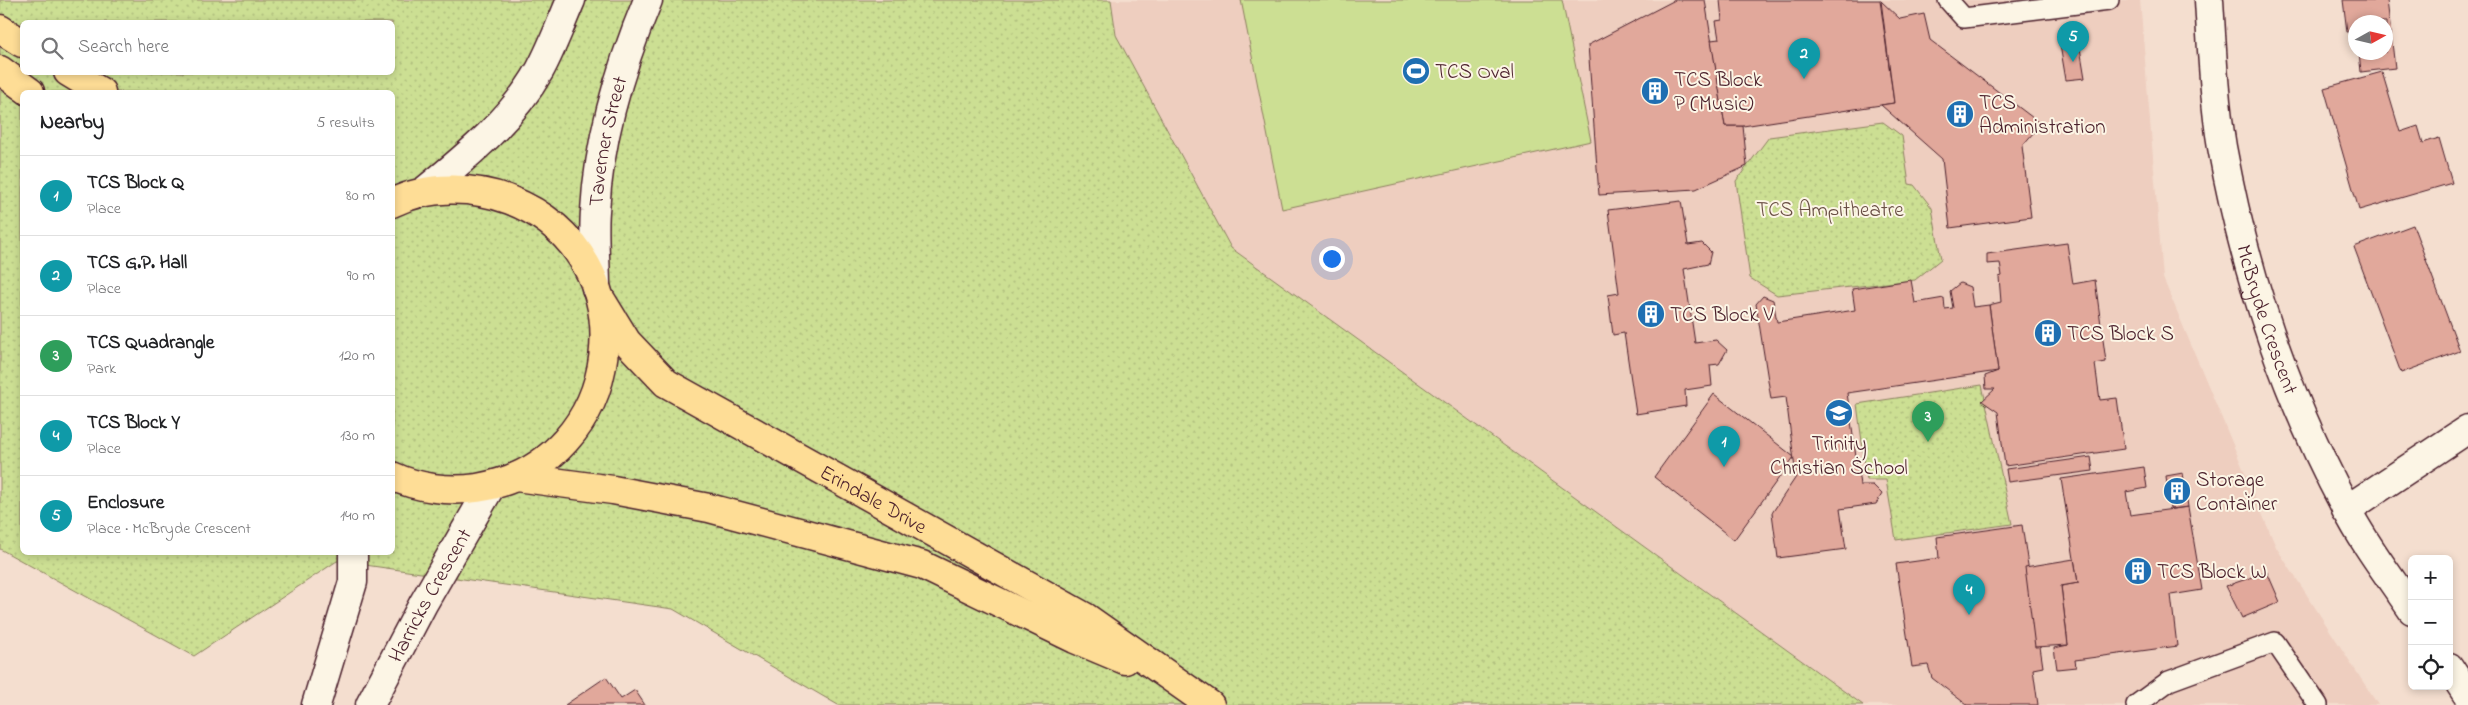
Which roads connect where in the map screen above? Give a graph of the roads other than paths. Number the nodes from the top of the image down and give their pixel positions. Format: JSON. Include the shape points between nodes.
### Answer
{"nodes":[{"id":1,"x":571,"y":0,"type":"edge"},
{"id":2,"x":648,"y":0,"type":"edge"},
{"id":3,"x":1948,"y":0,"type":"edge"},
{"id":4,"x":2109,"y":0,"type":"edge"},
{"id":5,"x":2210,"y":0,"type":"edge"},
{"id":6,"x":0,"y":29,"type":"edge"},
{"id":7,"x":20,"y":42,"type":"edge"},
{"id":8,"x":0,"y":70,"type":"edge"},
{"id":9,"x":73,"y":75,"type":"edge"},
{"id":10,"x":27,"y":90,"type":"edge"},
{"id":11,"x":98,"y":90,"type":"edge"},
{"id":12,"x":421,"y":193,"type":"junction"},
{"id":13,"x":395,"y":194,"type":"edge"},
{"id":14,"x":395,"y":202,"type":"edge"},
{"id":15,"x":598,"y":293,"type":"junction"},
{"id":16,"x":2468,"y":429,"type":"edge"},
{"id":17,"x":395,"y":477,"type":"edge"},
{"id":18,"x":504,"y":481,"type":"junction"},
{"id":19,"x":2346,"y":510,"type":"junction"},
{"id":20,"x":353,"y":555,"type":"edge"},
{"id":21,"x":2408,"y":604,"type":"edge"},
{"id":22,"x":2453,"y":673,"type":"edge"},
{"id":23,"x":1170,"y":679,"type":"junction"},
{"id":24,"x":2468,"y":696,"type":"edge"},
{"id":25,"x":316,"y":705,"type":"edge"},
{"id":26,"x":370,"y":705,"type":"edge"},
{"id":27,"x":1210,"y":705,"type":"edge"},
{"id":28,"x":2136,"y":705,"type":"edge"},
{"id":29,"x":2318,"y":705,"type":"edge"}],
"edges":[{"from":1,"to":12,"type":"street","via":[[540,69],[513,110],[462,160]]},
{"from":2,"to":15,"type":"street","name":"Taverner Street","via":[[630,44],[606,127],[595,212]]},
{"from":3,"to":4,"type":"lane","via":[[1964,18]]},
{"from":5,"to":19,"type":"street","name":"McBryde Crescent","via":[[2222,147],[2249,262],[2272,343]]},
{"from":6,"to":7,"type":"main road"},
{"from":8,"to":10,"type":"main road"},
{"from":9,"to":11,"type":"main road"},
{"from":12,"to":13,"type":"main road"},
{"from":12,"to":14,"type":"main road"},
{"from":12,"to":15,"type":"main road","via":[[472,190],[498,195],[522,205],[564,235],[580,256]]},
{"from":15,"to":18,"type":"main road","via":[[606,345],[599,383],[590,406],[574,433],[558,450],[539,464]]},
{"from":15,"to":23,"type":"main road","name":"Erindale Drive","via":[[627,342],[666,383],[1085,617]]},
{"from":16,"to":19,"type":"street"},
{"from":17,"to":18,"type":"main road","via":[[443,489],[467,489]]},
{"from":18,"to":23,"type":"main road","name":"Erindale Drive","via":[[613,490],[709,508],[922,565],[1074,639]]},
{"from":18,"to":26,"type":"street","name":"Harricks Crescent","via":[[423,604]]},
{"from":19,"to":21,"type":"street","name":"McBryde Crescent"},
{"from":20,"to":25,"type":"street","via":[[353,582]]},
{"from":22,"to":24,"type":"street"},
{"from":23,"to":27,"type":"main road","name":"Erindale Drive"},
{"from":28,"to":29,"type":"lane","via":[[2169,681],[2275,642]]}]}
